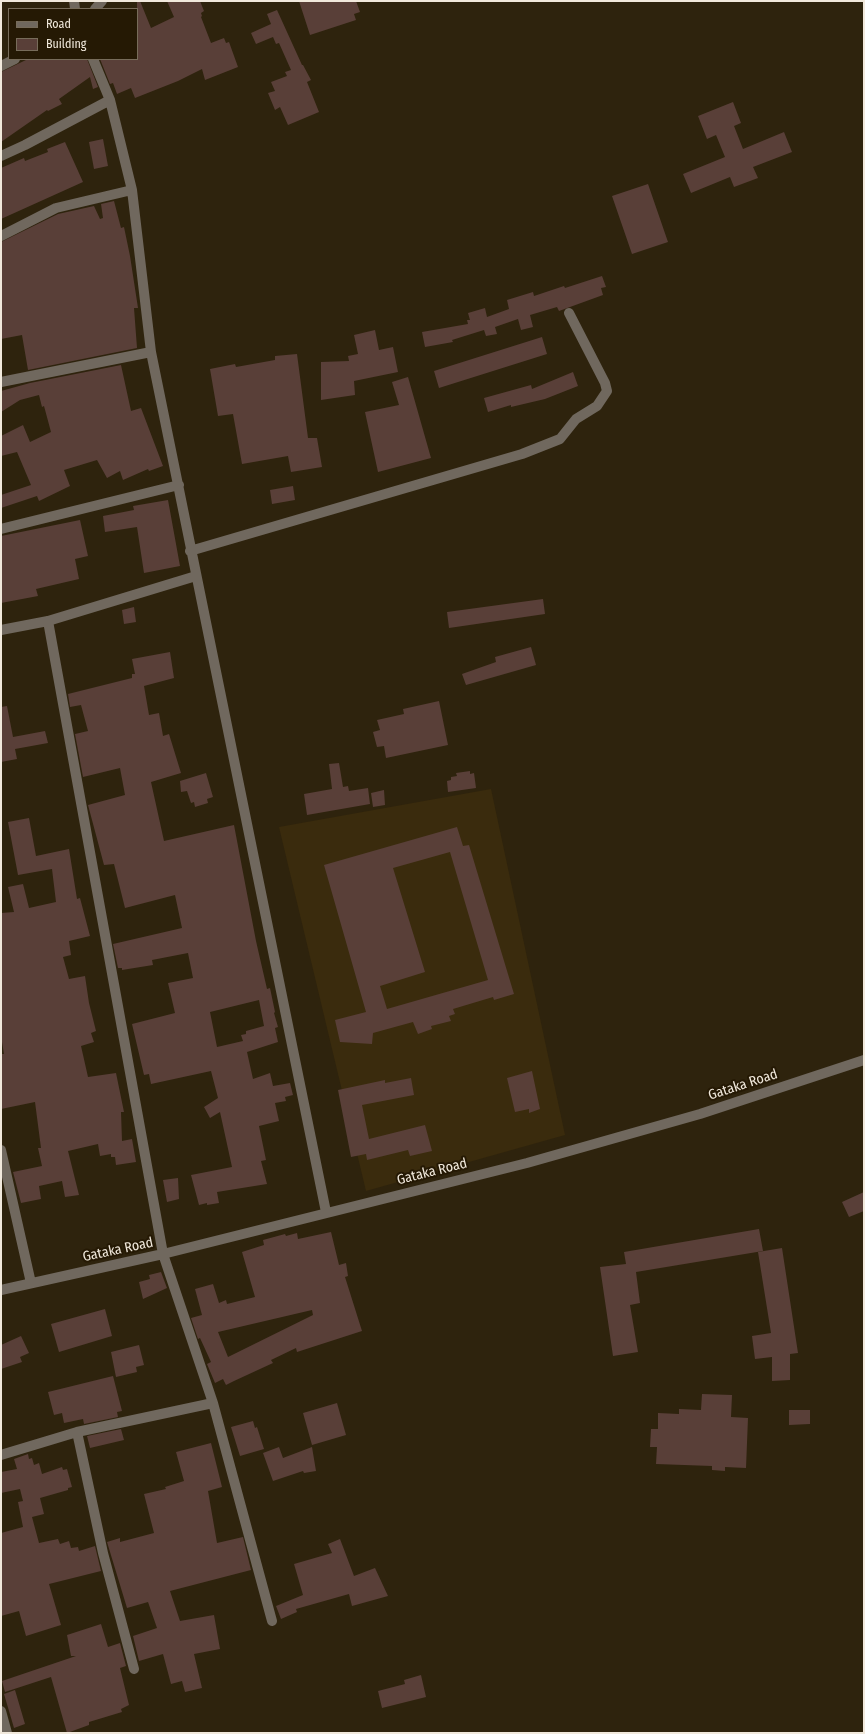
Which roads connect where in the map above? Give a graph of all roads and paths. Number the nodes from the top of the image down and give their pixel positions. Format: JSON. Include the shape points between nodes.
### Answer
{"nodes":[{"id":1,"x":13,"y":60,"type":"edge"},
{"id":2,"x":93,"y":60,"type":"edge"},
{"id":3,"x":1,"y":66,"type":"edge"},
{"id":4,"x":110,"y":100,"type":"junction"},
{"id":5,"x":1,"y":156,"type":"edge"},
{"id":6,"x":132,"y":190,"type":"junction"},
{"id":7,"x":1,"y":236,"type":"edge"},
{"id":8,"x":569,"y":313,"type":"dead end"},
{"id":9,"x":151,"y":352,"type":"junction"},
{"id":10,"x":1,"y":382,"type":"edge"},
{"id":11,"x":179,"y":485,"type":"junction"},
{"id":12,"x":1,"y":529,"type":"edge"},
{"id":13,"x":190,"y":551,"type":"junction"},
{"id":14,"x":196,"y":576,"type":"junction"},
{"id":15,"x":48,"y":621,"type":"junction"},
{"id":16,"x":1,"y":630,"type":"edge"},
{"id":17,"x":864,"y":1060,"type":"edge"},
{"id":18,"x":1,"y":1150,"type":"edge"},
{"id":19,"x":326,"y":1212,"type":"junction"},
{"id":20,"x":162,"y":1254,"type":"junction"},
{"id":21,"x":31,"y":1283,"type":"junction"},
{"id":22,"x":1,"y":1290,"type":"edge"},
{"id":23,"x":213,"y":1403,"type":"junction"},
{"id":24,"x":77,"y":1432,"type":"junction"},
{"id":25,"x":1,"y":1455,"type":"edge"},
{"id":26,"x":272,"y":1621,"type":"dead end"},
{"id":27,"x":134,"y":1669,"type":"dead end"},
{"id":28,"x":1,"y":1711,"type":"edge"},
{"id":29,"x":7,"y":1733,"type":"edge"}],
"edges":[{"from":1,"to":3,"type":"street"},
{"from":2,"to":4,"type":"street"},
{"from":4,"to":5,"type":"street"},
{"from":4,"to":6,"type":"street"},
{"from":6,"to":7,"type":"street","via":[[56,208]]},
{"from":6,"to":9,"type":"street"},
{"from":8,"to":13,"type":"street","via":[[607,391],[597,406],[576,419],[560,439],[522,454]]},
{"from":9,"to":10,"type":"street"},
{"from":9,"to":11,"type":"street"},
{"from":11,"to":12,"type":"street"},
{"from":11,"to":13,"type":"street"},
{"from":13,"to":14,"type":"street"},
{"from":14,"to":15,"type":"street"},
{"from":14,"to":19,"type":"street"},
{"from":15,"to":16,"type":"street"},
{"from":15,"to":20,"type":"street"},
{"from":17,"to":19,"type":"street","name":"Gataka Road","via":[[693,1117],[526,1163]]},
{"from":18,"to":21,"type":"street"},
{"from":19,"to":20,"type":"street","name":"Gataka Road"},
{"from":20,"to":21,"type":"street","name":"Gataka Road"},
{"from":20,"to":23,"type":"street"},
{"from":21,"to":22,"type":"street","name":"Gataka Road"},
{"from":23,"to":24,"type":"street"},
{"from":23,"to":26,"type":"street"},
{"from":24,"to":25,"type":"street"},
{"from":24,"to":27,"type":"street","via":[[103,1552]]},
{"from":28,"to":29,"type":"street"}]}
